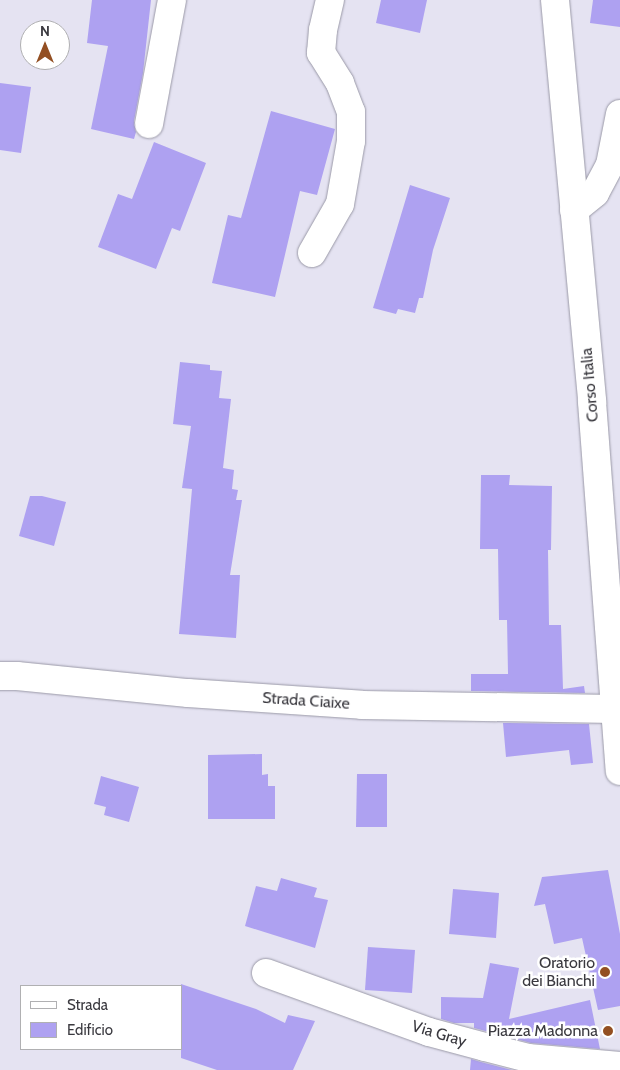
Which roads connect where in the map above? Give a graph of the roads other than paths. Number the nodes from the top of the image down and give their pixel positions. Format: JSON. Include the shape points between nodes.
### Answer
{"nodes":[{"id":1,"x":172,"y":0,"type":"edge"},
{"id":2,"x":330,"y":0,"type":"edge"},
{"id":3,"x":555,"y":0,"type":"edge"},
{"id":4,"x":620,"y":114,"type":"edge"},
{"id":5,"x":149,"y":124,"type":"dead end"},
{"id":6,"x":574,"y":210,"type":"junction"},
{"id":7,"x":312,"y":253,"type":"dead end"},
{"id":8,"x":614,"y":605,"type":"edge"},
{"id":9,"x":0,"y":676,"type":"edge"},
{"id":10,"x":614,"y":709,"type":"junction"},
{"id":11,"x":620,"y":771,"type":"edge"},
{"id":12,"x":266,"y":973,"type":"dead end"},
{"id":13,"x":620,"y":1066,"type":"edge"}],
"edges":[{"from":1,"to":5,"type":"main road"},
{"from":2,"to":7,"type":"main road","via":[[321,54],[340,84],[351,112],[351,141],[340,204]]},
{"from":3,"to":6,"type":"main road","name":"Corso Italia"},
{"from":4,"to":6,"type":"main road","via":[[610,165],[595,193]]},
{"from":6,"to":8,"type":"main road","name":"Corso Italia"},
{"from":8,"to":10,"type":"main road","name":"Corso Italia"},
{"from":9,"to":10,"type":"main road","name":"Strada Ciaixe","via":[[362,705]]},
{"from":10,"to":11,"type":"main road","name":"Corso Italia"},
{"from":12,"to":13,"type":"main road","name":"Via Gray","via":[[429,1032],[485,1048],[528,1058]]}]}
